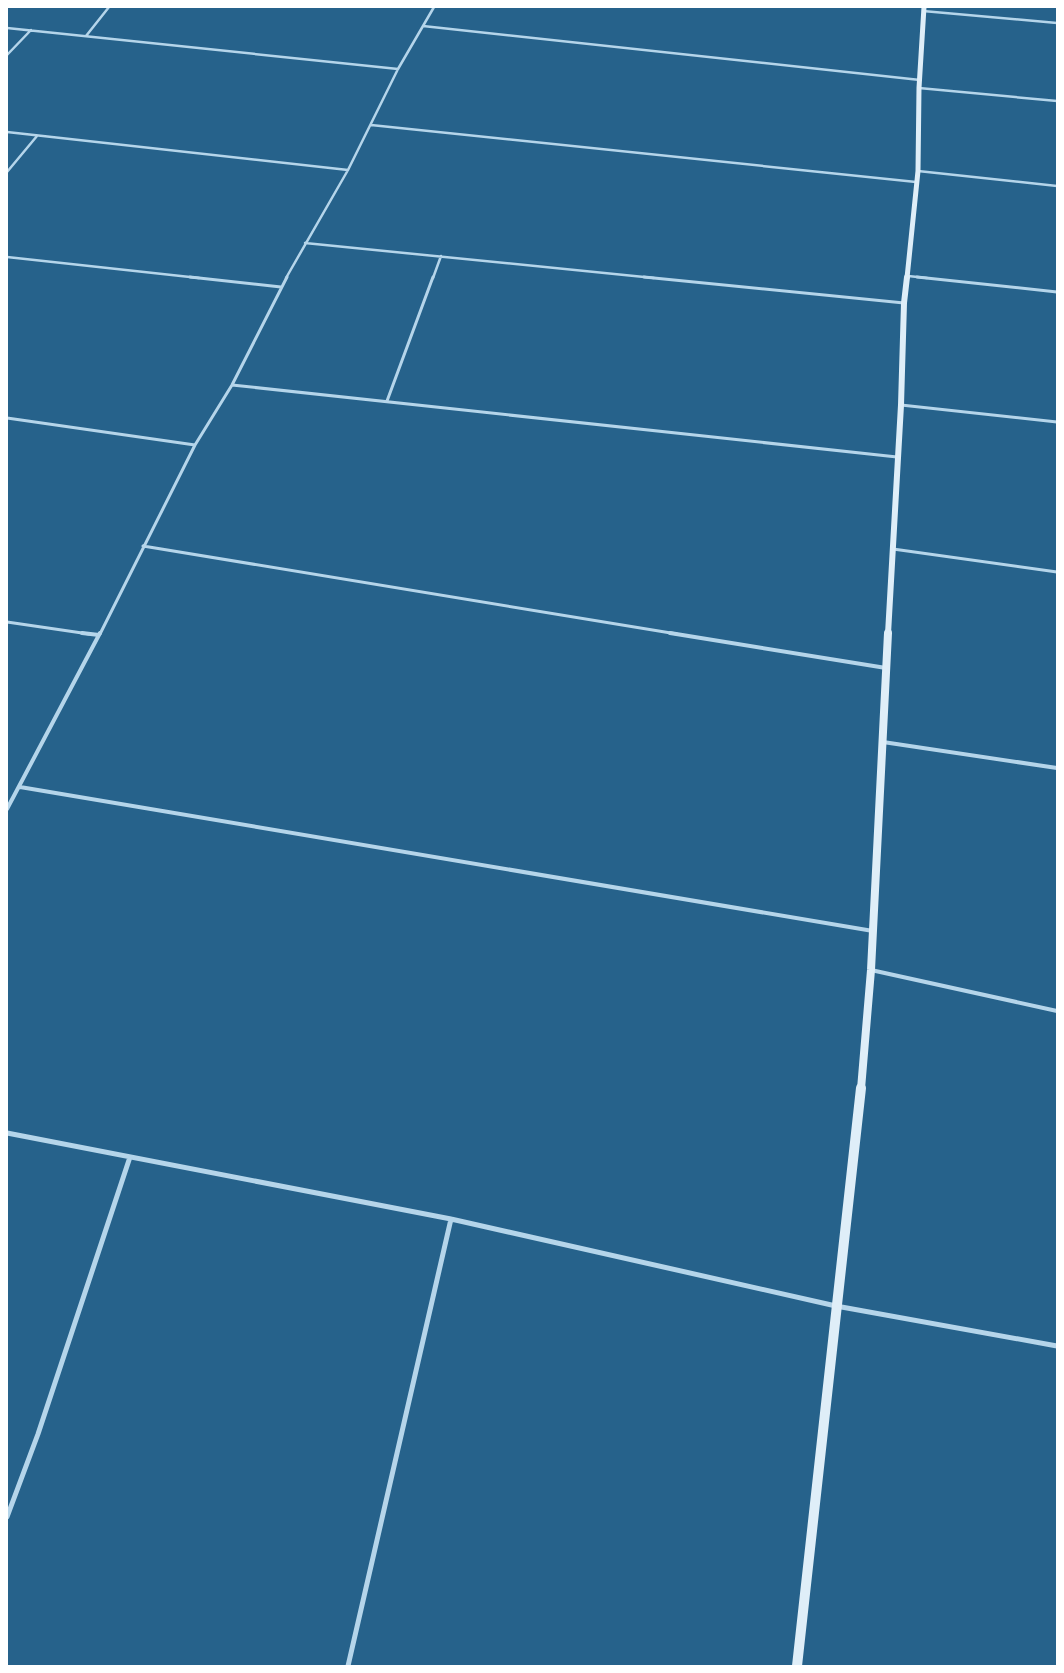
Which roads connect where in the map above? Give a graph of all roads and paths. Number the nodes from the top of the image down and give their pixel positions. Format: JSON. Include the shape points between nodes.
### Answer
{"nodes":[{"id":1,"x":109,"y":7,"type":"edge"},
{"id":2,"x":434,"y":7,"type":"edge"},
{"id":3,"x":924,"y":9,"type":"edge"},
{"id":4,"x":1057,"y":23,"type":"edge"},
{"id":5,"x":423,"y":26,"type":"junction"},
{"id":6,"x":7,"y":28,"type":"edge"},
{"id":7,"x":31,"y":30,"type":"junction"},
{"id":8,"x":86,"y":36,"type":"junction"},
{"id":9,"x":7,"y":55,"type":"edge"},
{"id":10,"x":398,"y":69,"type":"junction"},
{"id":11,"x":920,"y":84,"type":"junction"},
{"id":12,"x":1057,"y":101,"type":"edge"},
{"id":13,"x":371,"y":125,"type":"junction"},
{"id":14,"x":7,"y":132,"type":"edge"},
{"id":15,"x":37,"y":136,"type":"junction"},
{"id":16,"x":348,"y":170,"type":"junction"},
{"id":17,"x":918,"y":171,"type":"junction"},
{"id":18,"x":7,"y":172,"type":"edge"},
{"id":19,"x":916,"y":182,"type":"junction"},
{"id":20,"x":1057,"y":186,"type":"edge"},
{"id":21,"x":305,"y":243,"type":"junction"},
{"id":22,"x":7,"y":256,"type":"edge"},
{"id":23,"x":441,"y":256,"type":"junction"},
{"id":24,"x":908,"y":276,"type":"junction"},
{"id":25,"x":281,"y":287,"type":"junction"},
{"id":26,"x":1057,"y":292,"type":"edge"},
{"id":27,"x":904,"y":303,"type":"junction"},
{"id":28,"x":232,"y":385,"type":"junction"},
{"id":29,"x":387,"y":401,"type":"junction"},
{"id":30,"x":901,"y":404,"type":"junction"},
{"id":31,"x":7,"y":418,"type":"edge"},
{"id":32,"x":1057,"y":422,"type":"edge"},
{"id":33,"x":195,"y":445,"type":"junction"},
{"id":34,"x":897,"y":457,"type":"junction"},
{"id":35,"x":143,"y":546,"type":"junction"},
{"id":36,"x":893,"y":549,"type":"junction"},
{"id":37,"x":1057,"y":572,"type":"edge"},
{"id":38,"x":7,"y":622,"type":"edge"},
{"id":39,"x":99,"y":635,"type":"junction"},
{"id":40,"x":887,"y":668,"type":"junction"},
{"id":41,"x":883,"y":742,"type":"junction"},
{"id":42,"x":1057,"y":768,"type":"edge"},
{"id":43,"x":20,"y":787,"type":"junction"},
{"id":44,"x":7,"y":809,"type":"edge"},
{"id":45,"x":873,"y":931,"type":"junction"},
{"id":46,"x":871,"y":970,"type":"junction"},
{"id":47,"x":1057,"y":1011,"type":"edge"},
{"id":48,"x":7,"y":1133,"type":"edge"},
{"id":49,"x":130,"y":1157,"type":"junction"},
{"id":50,"x":451,"y":1219,"type":"junction"},
{"id":51,"x":836,"y":1306,"type":"junction"},
{"id":52,"x":1057,"y":1346,"type":"edge"},
{"id":53,"x":7,"y":1517,"type":"edge"},
{"id":54,"x":348,"y":1666,"type":"edge"},
{"id":55,"x":797,"y":1666,"type":"edge"}],
"edges":[{"from":1,"to":8,"type":"street"},
{"from":2,"to":5,"type":"street"},
{"from":3,"to":4,"type":"street"},
{"from":3,"to":11,"type":"main road"},
{"from":5,"to":10,"type":"street"},
{"from":5,"to":11,"type":"street"},
{"from":6,"to":7,"type":"street"},
{"from":7,"to":8,"type":"street"},
{"from":7,"to":9,"type":"street"},
{"from":8,"to":10,"type":"street"},
{"from":10,"to":13,"type":"street"},
{"from":11,"to":12,"type":"street"},
{"from":11,"to":17,"type":"main road"},
{"from":13,"to":16,"type":"street"},
{"from":13,"to":19,"type":"street"},
{"from":14,"to":15,"type":"street"},
{"from":15,"to":16,"type":"street"},
{"from":15,"to":18,"type":"street"},
{"from":16,"to":21,"type":"street"},
{"from":17,"to":19,"type":"main road"},
{"from":17,"to":20,"type":"street"},
{"from":19,"to":24,"type":"main road"},
{"from":21,"to":23,"type":"street"},
{"from":21,"to":25,"type":"street"},
{"from":22,"to":25,"type":"street"},
{"from":23,"to":27,"type":"street"},
{"from":23,"to":29,"type":"street"},
{"from":24,"to":26,"type":"street"},
{"from":24,"to":27,"type":"main road"},
{"from":25,"to":28,"type":"street"},
{"from":27,"to":30,"type":"main road"},
{"from":28,"to":29,"type":"street"},
{"from":28,"to":33,"type":"street"},
{"from":29,"to":34,"type":"street"},
{"from":30,"to":32,"type":"street"},
{"from":30,"to":34,"type":"main road"},
{"from":31,"to":33,"type":"street"},
{"from":33,"to":35,"type":"street"},
{"from":34,"to":36,"type":"main road"},
{"from":35,"to":39,"type":"street"},
{"from":35,"to":40,"type":"street"},
{"from":36,"to":37,"type":"street"},
{"from":36,"to":40,"type":"main road"},
{"from":38,"to":39,"type":"street"},
{"from":39,"to":43,"type":"street"},
{"from":40,"to":41,"type":"main road"},
{"from":41,"to":42,"type":"street"},
{"from":41,"to":45,"type":"main road"},
{"from":43,"to":44,"type":"street"},
{"from":43,"to":45,"type":"street"},
{"from":45,"to":46,"type":"main road"},
{"from":46,"to":47,"type":"street"},
{"from":46,"to":51,"type":"main road","via":[[857,1131]]},
{"from":48,"to":49,"type":"street"},
{"from":49,"to":50,"type":"street"},
{"from":49,"to":53,"type":"street","via":[[38,1434]]},
{"from":50,"to":51,"type":"street"},
{"from":50,"to":54,"type":"street"},
{"from":51,"to":52,"type":"street"},
{"from":51,"to":55,"type":"main road"}]}
